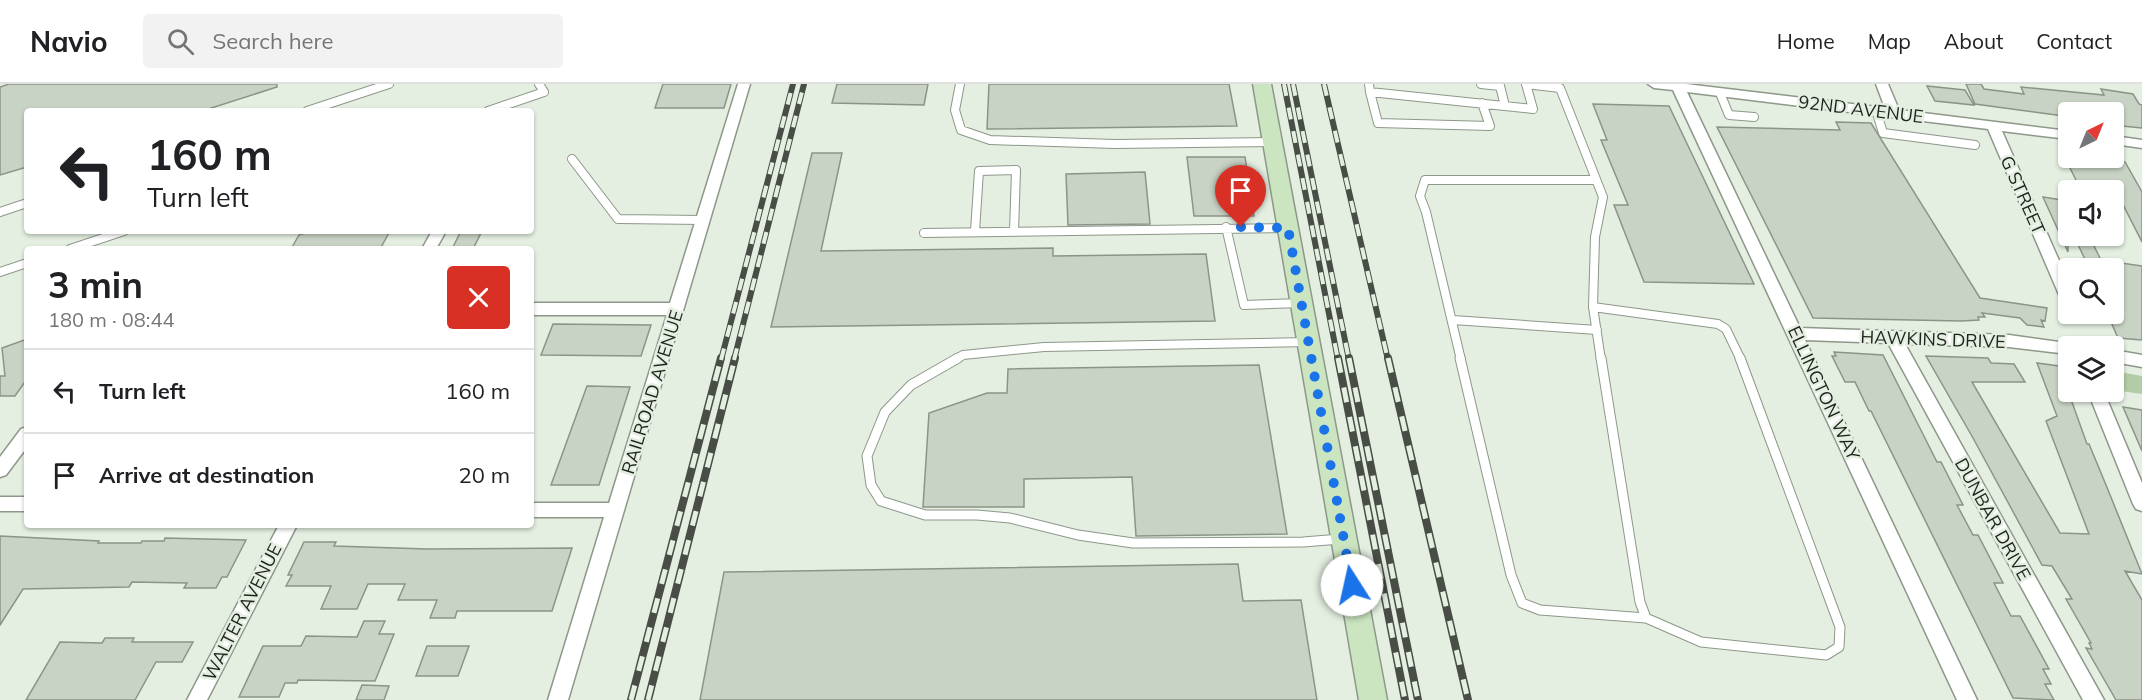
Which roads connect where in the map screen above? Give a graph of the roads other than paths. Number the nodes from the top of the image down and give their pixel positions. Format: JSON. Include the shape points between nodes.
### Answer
{"nodes":[{"id":1,"x":388,"y":84,"type":"edge"},
{"id":2,"x":539,"y":84,"type":"edge"},
{"id":3,"x":744,"y":84,"type":"edge"},
{"id":4,"x":960,"y":84,"type":"edge"},
{"id":5,"x":1263,"y":84,"type":"edge"},
{"id":6,"x":1481,"y":84,"type":"edge"},
{"id":7,"x":1526,"y":84,"type":"edge"},
{"id":8,"x":1654,"y":84,"type":"edge"},
{"id":9,"x":1882,"y":84,"type":"edge"},
{"id":10,"x":1678,"y":87,"type":"junction"},
{"id":11,"x":1370,"y":88,"type":"edge"},
{"id":12,"x":1720,"y":93,"type":"junction"},
{"id":13,"x":1482,"y":103,"type":"junction"},
{"id":14,"x":1504,"y":106,"type":"junction"},
{"id":15,"x":316,"y":108,"type":"edge"},
{"id":16,"x":497,"y":108,"type":"edge"},
{"id":17,"x":1876,"y":110,"type":"junction"},
{"id":18,"x":1894,"y":113,"type":"junction"},
{"id":19,"x":1754,"y":117,"type":"dead end"},
{"id":20,"x":1993,"y":125,"type":"junction"},
{"id":21,"x":2058,"y":134,"type":"edge"},
{"id":22,"x":2124,"y":141,"type":"edge"},
{"id":23,"x":1272,"y":142,"type":"junction"},
{"id":24,"x":2142,"y":144,"type":"edge"},
{"id":25,"x":1975,"y":145,"type":"dead end"},
{"id":26,"x":572,"y":159,"type":"dead end"},
{"id":27,"x":1596,"y":180,"type":"junction"},
{"id":28,"x":24,"y":204,"type":"edge"},
{"id":29,"x":0,"y":212,"type":"edge"},
{"id":30,"x":703,"y":220,"type":"junction"},
{"id":31,"x":1226,"y":227,"type":"junction"},
{"id":32,"x":1288,"y":228,"type":"junction"},
{"id":33,"x":975,"y":231,"type":"junction"},
{"id":34,"x":1014,"y":232,"type":"junction"},
{"id":35,"x":924,"y":233,"type":"dead end"},
{"id":36,"x":115,"y":234,"type":"edge"},
{"id":37,"x":79,"y":246,"type":"edge"},
{"id":38,"x":24,"y":264,"type":"edge"},
{"id":39,"x":0,"y":272,"type":"edge"},
{"id":40,"x":2058,"y":274,"type":"edge"},
{"id":41,"x":1302,"y":303,"type":"junction"},
{"id":42,"x":1593,"y":307,"type":"junction"},
{"id":43,"x":534,"y":309,"type":"edge"},
{"id":44,"x":677,"y":309,"type":"junction"},
{"id":45,"x":1453,"y":320,"type":"junction"},
{"id":46,"x":1597,"y":330,"type":"junction"},
{"id":47,"x":1796,"y":334,"type":"junction"},
{"id":48,"x":1893,"y":338,"type":"junction"},
{"id":49,"x":1308,"y":342,"type":"junction"},
{"id":50,"x":2058,"y":347,"type":"edge"},
{"id":51,"x":2124,"y":357,"type":"edge"},
{"id":52,"x":2142,"y":360,"type":"edge"},
{"id":53,"x":2100,"y":402,"type":"edge"},
{"id":54,"x":24,"y":438,"type":"edge"},
{"id":55,"x":0,"y":470,"type":"edge"},
{"id":56,"x":0,"y":504,"type":"edge"},
{"id":57,"x":24,"y":504,"type":"edge"},
{"id":58,"x":2142,"y":504,"type":"edge"},
{"id":59,"x":534,"y":510,"type":"edge"},
{"id":60,"x":616,"y":510,"type":"junction"},
{"id":61,"x":286,"y":528,"type":"edge"},
{"id":62,"x":1344,"y":539,"type":"junction"},
{"id":63,"x":1646,"y":618,"type":"junction"},
{"id":64,"x":197,"y":700,"type":"edge"},
{"id":65,"x":558,"y":700,"type":"edge"},
{"id":66,"x":1373,"y":700,"type":"edge"},
{"id":67,"x":1967,"y":700,"type":"edge"},
{"id":68,"x":2094,"y":700,"type":"edge"}],
"edges":[{"from":1,"to":15,"type":"lane"},
{"from":2,"to":16,"type":"lane","via":[[544,92]]},
{"from":3,"to":30,"type":"street","name":"RAILROAD AVENUE"},
{"from":4,"to":23,"type":"lane","via":[[955,110],[961,130],[990,140],[1115,144]]},
{"from":5,"to":23,"type":"main road"},
{"from":6,"to":14,"type":"lane","via":[[1500,86]]},
{"from":7,"to":14,"type":"lane","via":[[1533,108]]},
{"from":7,"to":27,"type":"lane","via":[[1560,88]]},
{"from":8,"to":10,"type":"street","name":"92ND AVENUE"},
{"from":9,"to":18,"type":"street"},
{"from":10,"to":12,"type":"street","name":"92ND AVENUE"},
{"from":10,"to":47,"type":"street","name":"ELLINGTON WAY"},
{"from":11,"to":13,"type":"lane"},
{"from":11,"to":13,"type":"lane","via":[[1378,123],[1490,126]]},
{"from":12,"to":17,"type":"street","name":"92ND AVENUE"},
{"from":12,"to":19,"type":"lane","via":[[1729,115]]},
{"from":13,"to":14,"type":"lane"},
{"from":17,"to":18,"type":"street","name":"92ND AVENUE"},
{"from":17,"to":25,"type":"lane","via":[[1883,133]]},
{"from":18,"to":20,"type":"street","name":"92ND AVENUE"},
{"from":20,"to":21,"type":"street","name":"92ND AVENUE"},
{"from":20,"to":40,"type":"street","name":"G STREET"},
{"from":22,"to":24,"type":"street"},
{"from":23,"to":32,"type":"main road"},
{"from":26,"to":30,"type":"lane","via":[[618,219]]},
{"from":27,"to":42,"type":"lane","via":[[1603,197],[1595,237]]},
{"from":27,"to":45,"type":"lane","via":[[1425,180],[1420,196]]},
{"from":28,"to":29,"type":"lane"},
{"from":30,"to":44,"type":"street","name":"RAILROAD AVENUE"},
{"from":31,"to":32,"type":"lane"},
{"from":31,"to":34,"type":"lane"},
{"from":31,"to":41,"type":"lane","via":[[1244,304]]},
{"from":32,"to":41,"type":"main road"},
{"from":33,"to":34,"type":"lane"},
{"from":33,"to":34,"type":"lane","via":[[979,171],[1016,170]]},
{"from":33,"to":35,"type":"lane"},
{"from":36,"to":37,"type":"lane"},
{"from":38,"to":39,"type":"lane"},
{"from":41,"to":49,"type":"main road"},
{"from":42,"to":46,"type":"lane"},
{"from":42,"to":63,"type":"lane","via":[[1703,321],[1726,329],[1748,374],[1840,627],[1839,647],[1826,656],[1701,642]]},
{"from":43,"to":44,"type":"street"},
{"from":44,"to":60,"type":"street","name":"RAILROAD AVENUE"},
{"from":45,"to":46,"type":"lane"},
{"from":45,"to":63,"type":"lane","via":[[1511,575],[1522,603],[1540,610]]},
{"from":46,"to":63,"type":"lane","via":[[1640,602]]},
{"from":47,"to":48,"type":"street","name":"HAWKINS DRIVE"},
{"from":47,"to":67,"type":"street","name":"ELLINGTON WAY"},
{"from":48,"to":50,"type":"street","name":"HAWKINS DRIVE"},
{"from":48,"to":68,"type":"street","name":"DUNBAR DRIVE"},
{"from":49,"to":62,"type":"main road"},
{"from":49,"to":62,"type":"lane","via":[[1044,347],[963,355],[911,385],[885,412],[867,456],[871,485],[881,501],[925,515],[1010,518],[1078,535],[1134,543]]},
{"from":51,"to":52,"type":"street"},
{"from":53,"to":58,"type":"street"},
{"from":54,"to":55,"type":"street"},
{"from":56,"to":57,"type":"street"},
{"from":59,"to":60,"type":"street"},
{"from":60,"to":65,"type":"street","name":"RAILROAD AVENUE"},
{"from":61,"to":64,"type":"street","name":"WALTER AVENUE"},
{"from":62,"to":66,"type":"main road"}]}
